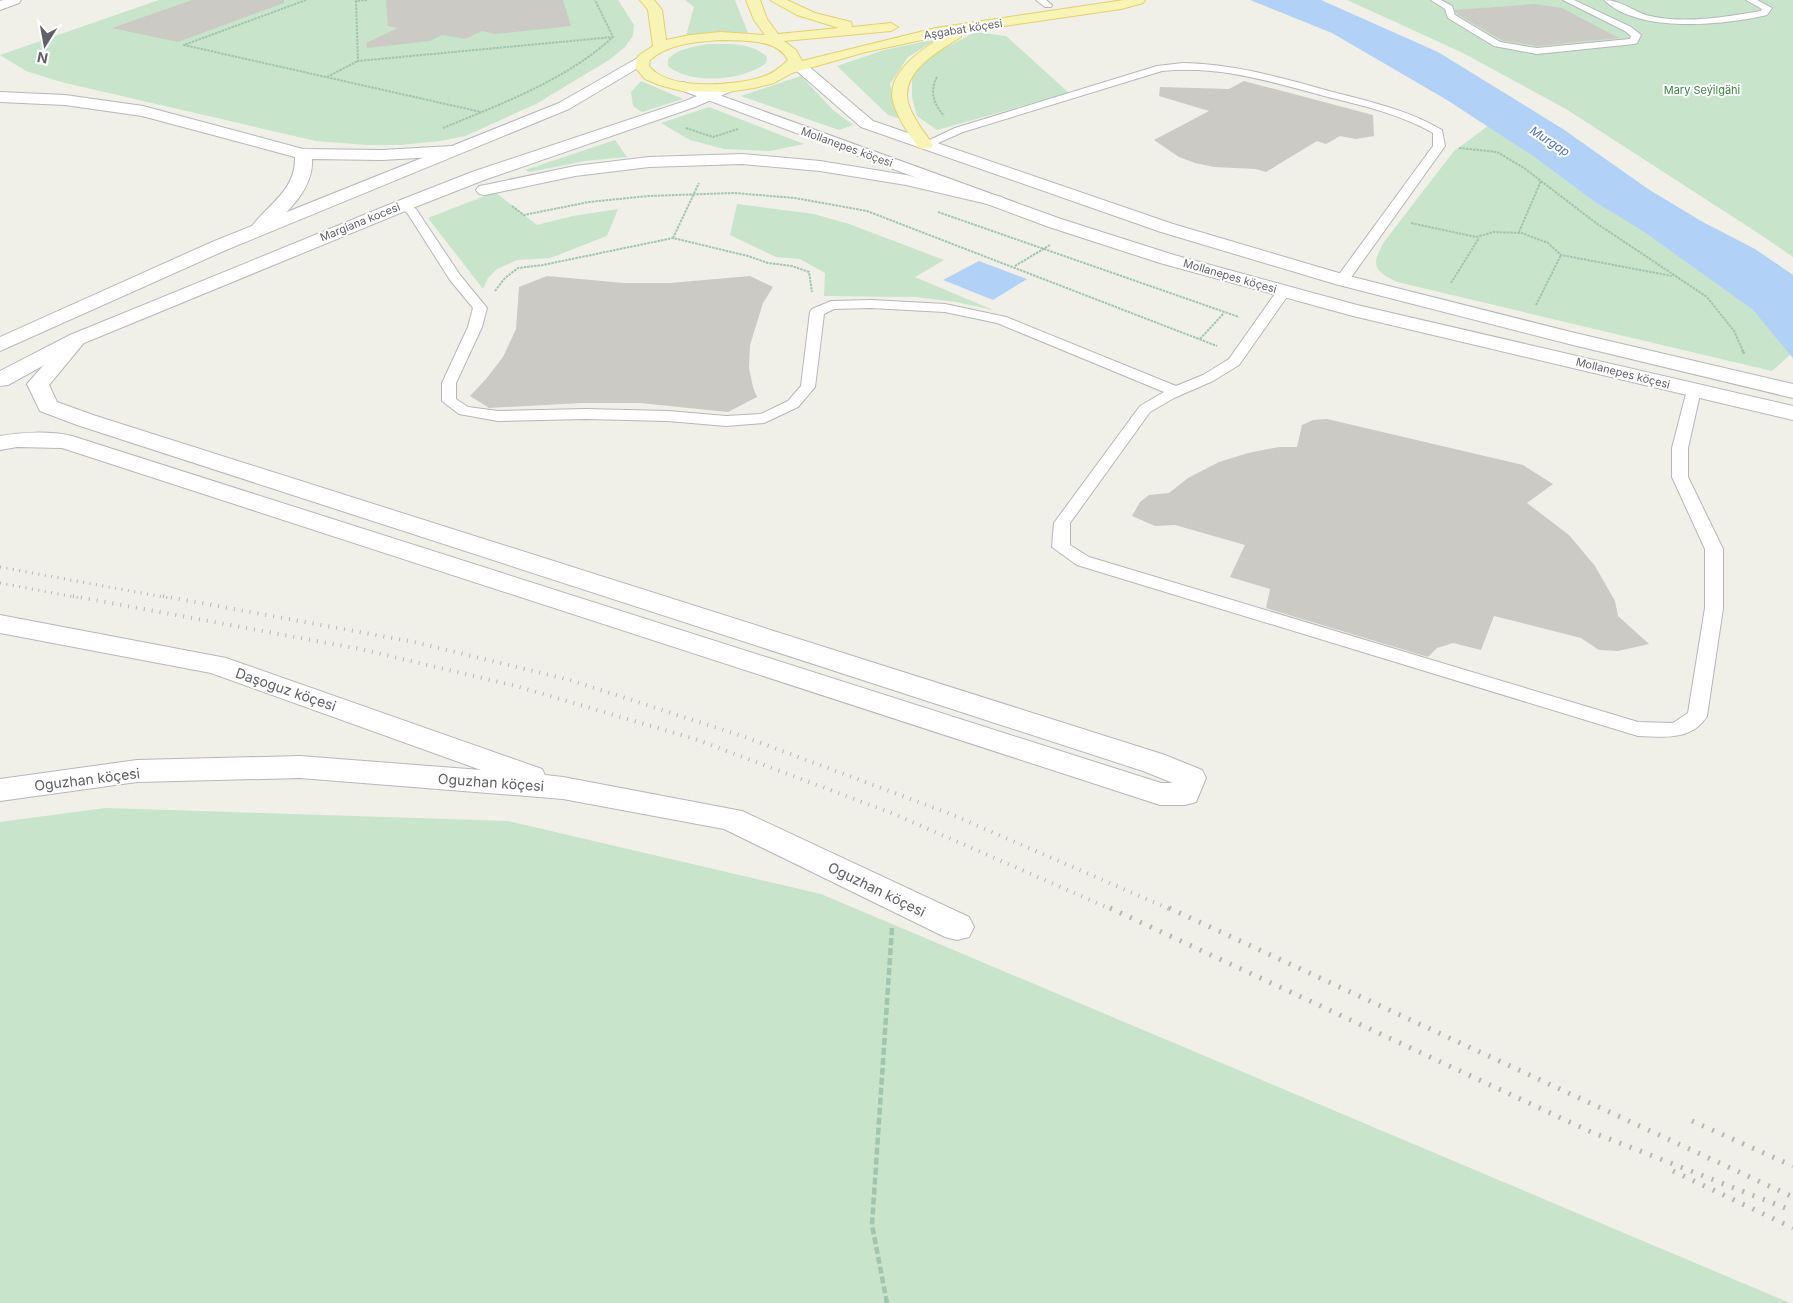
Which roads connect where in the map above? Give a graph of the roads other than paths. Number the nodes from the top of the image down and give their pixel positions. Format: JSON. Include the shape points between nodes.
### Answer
{"nodes":[{"id":1,"x":14,"y":0,"type":"edge"},
{"id":2,"x":647,"y":0,"type":"edge"},
{"id":3,"x":753,"y":0,"type":"edge"},
{"id":4,"x":778,"y":0,"type":"edge"},
{"id":5,"x":1086,"y":0,"type":"edge"},
{"id":6,"x":1138,"y":0,"type":"edge"},
{"id":7,"x":1435,"y":0,"type":"edge"},
{"id":8,"x":1567,"y":0,"type":"edge"},
{"id":9,"x":1608,"y":0,"type":"edge"},
{"id":10,"x":1750,"y":0,"type":"edge"},
{"id":11,"x":1044,"y":2,"type":"edge"},
{"id":12,"x":1618,"y":5,"type":"junction"},
{"id":13,"x":0,"y":6,"type":"edge"},
{"id":14,"x":1586,"y":9,"type":"junction"},
{"id":15,"x":892,"y":27,"type":"junction"},
{"id":16,"x":967,"y":28,"type":"junction"},
{"id":17,"x":773,"y":41,"type":"junction"},
{"id":18,"x":660,"y":47,"type":"junction"},
{"id":19,"x":643,"y":59,"type":"junction"},
{"id":20,"x":795,"y":66,"type":"junction"},
{"id":21,"x":683,"y":86,"type":"junction"},
{"id":22,"x":729,"y":88,"type":"junction"},
{"id":23,"x":708,"y":96,"type":"junction"},
{"id":24,"x":0,"y":97,"type":"edge"},
{"id":25,"x":925,"y":145,"type":"junction"},
{"id":26,"x":452,"y":151,"type":"junction"},
{"id":27,"x":303,"y":154,"type":"junction"},
{"id":28,"x":996,"y":201,"type":"junction"},
{"id":29,"x":408,"y":208,"type":"junction"},
{"id":30,"x":258,"y":230,"type":"junction"},
{"id":31,"x":191,"y":258,"type":"junction"},
{"id":32,"x":230,"y":276,"type":"junction"},
{"id":33,"x":1342,"y":280,"type":"junction"},
{"id":34,"x":1284,"y":291,"type":"junction"},
{"id":35,"x":77,"y":338,"type":"junction"},
{"id":36,"x":1,"y":344,"type":"edge"},
{"id":37,"x":1570,"y":349,"type":"junction"},
{"id":38,"x":0,"y":380,"type":"edge"},
{"id":39,"x":1694,"y":390,"type":"junction"},
{"id":40,"x":1746,"y":391,"type":"junction"},
{"id":41,"x":1793,"y":391,"type":"edge"},
{"id":42,"x":1177,"y":392,"type":"junction"},
{"id":43,"x":1793,"y":413,"type":"edge"},
{"id":44,"x":0,"y":443,"type":"edge"},
{"id":45,"x":472,"y":545,"type":"junction"},
{"id":46,"x":450,"y":566,"type":"junction"},
{"id":47,"x":0,"y":624,"type":"edge"},
{"id":48,"x":563,"y":788,"type":"junction"},
{"id":49,"x":0,"y":790,"type":"edge"},
{"id":50,"x":957,"y":927,"type":"dead end"}],
"edges":[{"from":1,"to":13,"type":"street"},
{"from":2,"to":18,"type":"main road","via":[[655,10]]},
{"from":3,"to":17,"type":"main road"},
{"from":4,"to":15,"type":"main road","via":[[816,19],[857,27]]},
{"from":5,"to":11,"type":"main road","name":"Aşgabat köçesi"},
{"from":6,"to":16,"type":"main road","name":"Aşgabat köçesi"},
{"from":7,"to":14,"type":"lane","via":[[1449,8],[1451,16],[1497,44],[1537,51],[1634,42],[1636,35],[1628,29]]},
{"from":8,"to":14,"type":"lane"},
{"from":9,"to":12,"type":"lane"},
{"from":10,"to":12,"type":"lane","via":[[1767,8],[1764,13],[1666,22]]},
{"from":11,"to":15,"type":"main road","name":"Aşgabat köçesi"},
{"from":12,"to":14,"type":"lane"},
{"from":15,"to":17,"type":"main road","name":"Aşgabat köçesi"},
{"from":16,"to":20,"type":"main road","name":"Aşgabat köçesi","via":[[936,32]]},
{"from":16,"to":25,"type":"main road","via":[[922,58],[905,77],[898,91],[900,103]]},
{"from":17,"to":18,"type":"main road","name":"Aşgabat köçesi","via":[[721,36],[678,41]]},
{"from":17,"to":20,"type":"main road","via":[[794,55]]},
{"from":18,"to":19,"type":"main road","name":"Aşgabat köçesi"},
{"from":19,"to":21,"type":"main road","name":"Aşgabat köçesi","via":[[642,67],[649,75]]},
{"from":19,"to":26,"type":"street","via":[[564,106]]},
{"from":20,"to":22,"type":"main road","name":"Aşgabat köçesi","via":[[767,81]]},
{"from":20,"to":25,"type":"street","name":"Mollanepes köçesi","via":[[867,124]]},
{"from":21,"to":22,"type":"main road","name":"Aşgabat köçesi"},
{"from":21,"to":23,"type":"street","name":"Mollanepes köçesi"},
{"from":22,"to":23,"type":"street","name":"Margiana kocesi"},
{"from":23,"to":28,"type":"street","name":"Mollanepes köçesi"},
{"from":23,"to":29,"type":"street","name":"Margiana kocesi","via":[[478,176]]},
{"from":24,"to":27,"type":"street","via":[[65,100],[143,111]]},
{"from":25,"to":33,"type":"street","name":"Mollanepes köçesi","via":[[1167,228]]},
{"from":25,"to":33,"type":"lane","via":[[959,130],[1182,64],[1234,68],[1420,121],[1438,132],[1439,146]]},
{"from":26,"to":27,"type":"street","via":[[382,155]]},
{"from":26,"to":30,"type":"street"},
{"from":27,"to":30,"type":"street","via":[[305,165],[300,183]]},
{"from":28,"to":29,"type":"street","via":[[906,180],[820,166],[742,159],[649,162],[575,171]]},
{"from":28,"to":34,"type":"street","name":"Mollanepes köçesi","via":[[1167,259]]},
{"from":29,"to":32,"type":"street","name":"Margiana kocesi","via":[[351,226]]},
{"from":29,"to":42,"type":"lane","via":[[480,308],[476,327],[450,382],[449,401],[464,411],[498,416],[595,414],[726,421],[764,418],[793,404],[808,387],[817,312],[830,305],[945,308],[1001,320]]},
{"from":30,"to":31,"type":"street"},
{"from":31,"to":32,"type":"street"},
{"from":31,"to":36,"type":"street"},
{"from":32,"to":35,"type":"street","name":"Margiana kocesi"},
{"from":33,"to":37,"type":"street","name":"Mollanepes köçesi"},
{"from":34,"to":37,"type":"street","name":"Mollanepes köçesi","via":[[1353,310]]},
{"from":34,"to":42,"type":"lane","via":[[1234,362]]},
{"from":35,"to":38,"type":"street","name":"Margiana kocesi"},
{"from":35,"to":45,"type":"street","via":[[38,384],[48,406]]},
{"from":37,"to":39,"type":"street","name":"Mollanepes köçesi"},
{"from":37,"to":40,"type":"street","name":"Mollanepes köçesi","via":[[1726,375]]},
{"from":39,"to":40,"type":"street","name":"Mollanepes köçesi"},
{"from":39,"to":42,"type":"lane","via":[[1680,448],[1680,477],[1714,550],[1714,608],[1697,716],[1677,730],[1638,729],[1083,561],[1061,547],[1062,523],[1139,417],[1145,409]]},
{"from":40,"to":41,"type":"street","name":"Mollanepes köçesi"},
{"from":40,"to":43,"type":"street","name":"Mollanepes köçesi"},
{"from":44,"to":46,"type":"street","via":[[64,441]]},
{"from":45,"to":46,"type":"street"},
{"from":45,"to":46,"type":"street","via":[[1154,763],[1191,778],[1185,794],[1160,794]]},
{"from":47,"to":48,"type":"street","name":"Daşoguz köçesi","via":[[216,665]]},
{"from":48,"to":49,"type":"street","name":"Oguzhan köçesi","via":[[300,767],[137,771]]},
{"from":48,"to":50,"type":"street","name":"Oguzhan köçesi","via":[[731,819]]}]}
